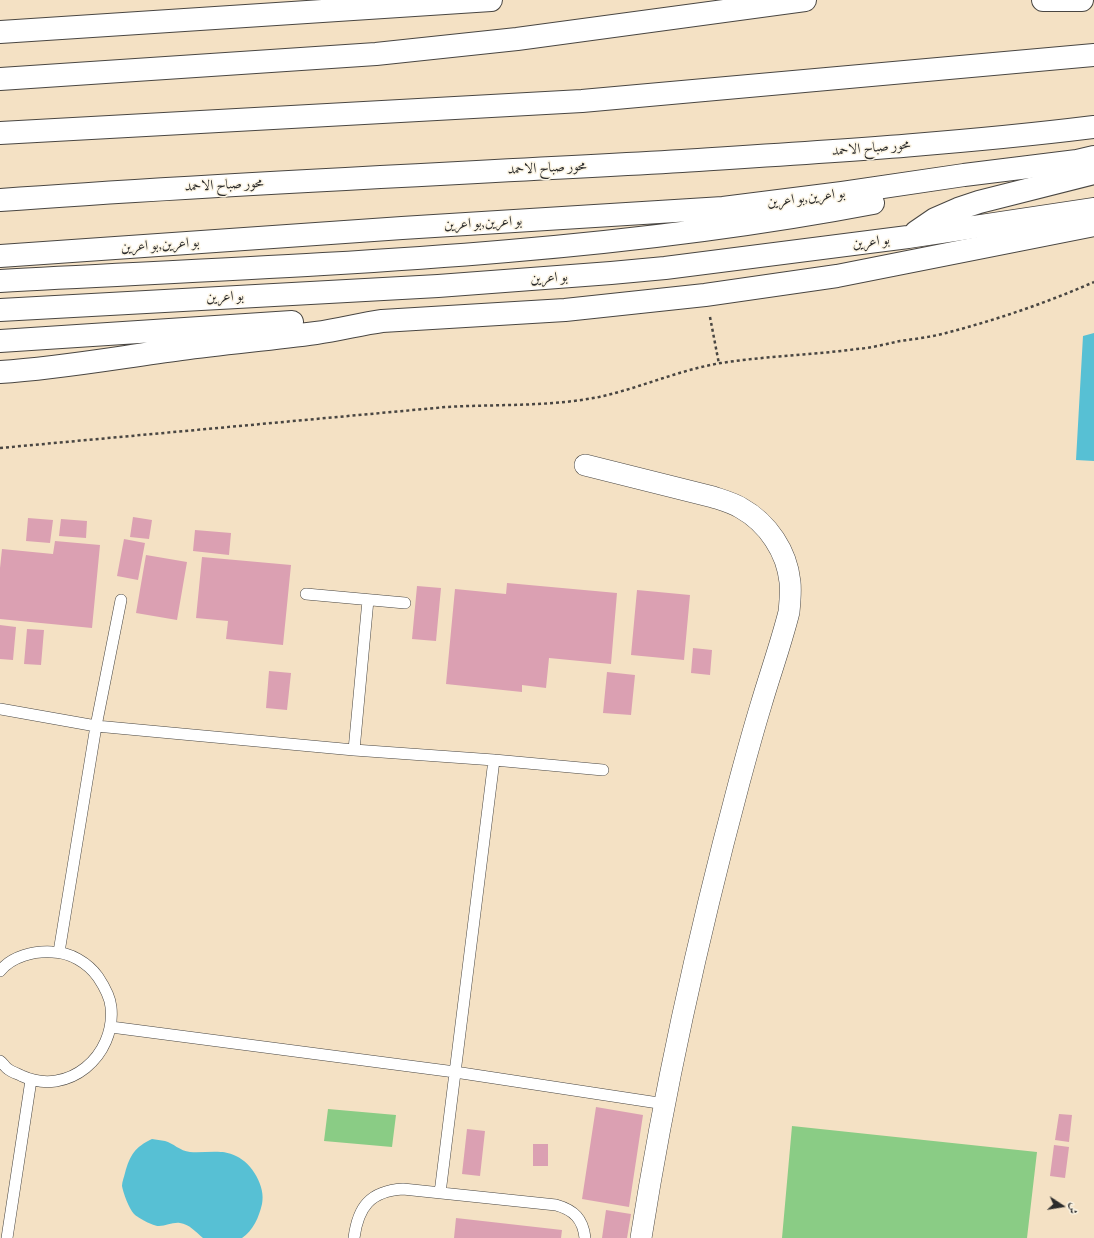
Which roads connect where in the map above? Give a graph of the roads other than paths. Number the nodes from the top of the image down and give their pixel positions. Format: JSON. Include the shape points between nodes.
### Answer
{"nodes":[{"id":1,"x":491,"y":0,"type":"edge"},
{"id":2,"x":805,"y":0,"type":"edge"},
{"id":3,"x":1043,"y":0,"type":"edge"},
{"id":4,"x":1082,"y":0,"type":"edge"},
{"id":5,"x":0,"y":32,"type":"edge"},
{"id":6,"x":1094,"y":55,"type":"edge"},
{"id":7,"x":0,"y":79,"type":"edge"},
{"id":8,"x":1094,"y":127,"type":"edge"},
{"id":9,"x":0,"y":132,"type":"edge"},
{"id":10,"x":1094,"y":157,"type":"edge"},
{"id":11,"x":1094,"y":173,"type":"edge"},
{"id":12,"x":964,"y":175,"type":"junction"},
{"id":13,"x":0,"y":200,"type":"edge"},
{"id":14,"x":1094,"y":209,"type":"edge"},
{"id":15,"x":1094,"y":225,"type":"edge"},
{"id":16,"x":908,"y":237,"type":"junction"},
{"id":17,"x":0,"y":256,"type":"edge"},
{"id":18,"x":0,"y":281,"type":"edge"},
{"id":19,"x":0,"y":310,"type":"edge"},
{"id":20,"x":354,"y":326,"type":"junction"},
{"id":21,"x":0,"y":341,"type":"edge"},
{"id":22,"x":0,"y":372,"type":"edge"},
{"id":23,"x":585,"y":465,"type":"dead end"},
{"id":24,"x":306,"y":594,"type":"dead end"},
{"id":25,"x":121,"y":600,"type":"dead end"},
{"id":26,"x":368,"y":600,"type":"junction"},
{"id":27,"x":405,"y":603,"type":"dead end"},
{"id":28,"x":0,"y":709,"type":"edge"},
{"id":29,"x":96,"y":726,"type":"junction"},
{"id":30,"x":354,"y":750,"type":"junction"},
{"id":31,"x":494,"y":760,"type":"junction"},
{"id":32,"x":603,"y":770,"type":"dead end"},
{"id":33,"x":59,"y":952,"type":"junction"},
{"id":34,"x":0,"y":971,"type":"edge"},
{"id":35,"x":111,"y":1027,"type":"junction"},
{"id":36,"x":0,"y":1061,"type":"edge"},
{"id":37,"x":455,"y":1072,"type":"junction"},
{"id":38,"x":31,"y":1080,"type":"junction"},
{"id":39,"x":665,"y":1104,"type":"junction"},
{"id":40,"x":440,"y":1193,"type":"junction"},
{"id":41,"x":7,"y":1238,"type":"edge"},
{"id":42,"x":354,"y":1238,"type":"edge"},
{"id":43,"x":585,"y":1238,"type":"edge"},
{"id":44,"x":641,"y":1238,"type":"edge"}],
"edges":[{"from":1,"to":5,"type":"main road"},
{"from":2,"to":7,"type":"main road","via":[[517,39],[376,54]]},
{"from":3,"to":4,"type":"main road"},
{"from":6,"to":9,"type":"main road","via":[[582,101]]},
{"from":8,"to":13,"type":"main road","name":"محور صباح الاحمد","via":[[861,150],[132,190]]},
{"from":10,"to":12,"type":"main road"},
{"from":11,"to":16,"type":"main road","via":[[958,209],[935,219]]},
{"from":12,"to":17,"type":"main road","name":"بو اعرين,بو اعرين","via":[[723,208]]},
{"from":12,"to":18,"type":"main road","via":[[957,182],[942,189],[819,213],[709,230],[604,242],[351,262]]},
{"from":14,"to":16,"type":"main road","name":"بو اعرين"},
{"from":15,"to":20,"type":"main road","via":[[837,276],[705,295],[565,310],[382,321]]},
{"from":16,"to":19,"type":"main road","name":"بو اعرين","via":[[665,268],[564,277]]},
{"from":20,"to":21,"type":"main road","via":[[326,320]]},
{"from":20,"to":22,"type":"main road","via":[[31,370]]},
{"from":23,"to":39,"type":"street","via":[[713,497],[741,508],[754,516],[774,538],[782,552],[790,581],[789,612],[713,882]]},
{"from":24,"to":26,"type":"lane"},
{"from":25,"to":29,"type":"lane"},
{"from":26,"to":27,"type":"lane"},
{"from":26,"to":30,"type":"lane"},
{"from":28,"to":29,"type":"lane"},
{"from":29,"to":30,"type":"lane"},
{"from":29,"to":33,"type":"lane"},
{"from":30,"to":31,"type":"lane"},
{"from":31,"to":32,"type":"lane"},
{"from":31,"to":37,"type":"lane"},
{"from":33,"to":34,"type":"lane","via":[[38,951],[19,957]]},
{"from":33,"to":35,"type":"lane","via":[[78,959],[94,971],[109,1000]]},
{"from":35,"to":37,"type":"lane"},
{"from":35,"to":38,"type":"lane","via":[[104,1047],[91,1064],[73,1076],[52,1082]]},
{"from":36,"to":38,"type":"lane","via":[[8,1070]]},
{"from":37,"to":39,"type":"lane"},
{"from":37,"to":40,"type":"lane"},
{"from":38,"to":41,"type":"lane"},
{"from":39,"to":44,"type":"street"},
{"from":40,"to":42,"type":"lane","via":[[403,1189],[379,1194],[361,1212]]},
{"from":40,"to":43,"type":"lane","via":[[565,1207],[580,1220]]}]}
